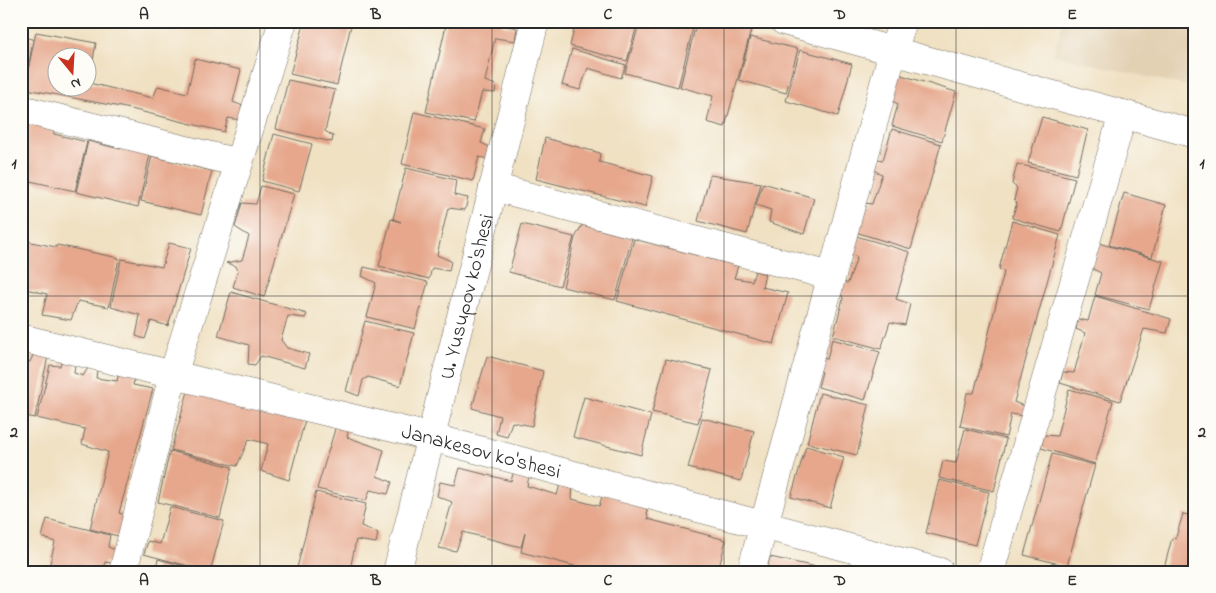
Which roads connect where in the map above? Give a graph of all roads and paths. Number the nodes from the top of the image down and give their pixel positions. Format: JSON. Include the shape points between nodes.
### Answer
{"nodes":[{"id":1,"x":284,"y":21,"type":"edge"},
{"id":2,"x":535,"y":21,"type":"edge"},
{"id":3,"x":784,"y":21,"type":"edge"},
{"id":4,"x":903,"y":21,"type":"edge"},
{"id":5,"x":893,"y":51,"type":"junction"},
{"id":6,"x":21,"y":110,"type":"edge"},
{"id":7,"x":1122,"y":114,"type":"junction"},
{"id":8,"x":1195,"y":134,"type":"edge"},
{"id":9,"x":239,"y":163,"type":"junction"},
{"id":10,"x":493,"y":187,"type":"junction"},
{"id":11,"x":831,"y":276,"type":"junction"},
{"id":12,"x":21,"y":338,"type":"edge"},
{"id":13,"x":173,"y":375,"type":"junction"},
{"id":14,"x":430,"y":437,"type":"junction"},
{"id":15,"x":764,"y":525,"type":"junction"},
{"id":16,"x":123,"y":572,"type":"edge"},
{"id":17,"x":397,"y":572,"type":"edge"},
{"id":18,"x":751,"y":572,"type":"edge"},
{"id":19,"x":940,"y":572,"type":"edge"},
{"id":20,"x":990,"y":572,"type":"edge"}],
"edges":[{"from":1,"to":9,"type":"street"},
{"from":2,"to":10,"type":"street","name":"U. Yusupov ko'shesi"},
{"from":3,"to":5,"type":"street"},
{"from":4,"to":5,"type":"street"},
{"from":5,"to":7,"type":"street"},
{"from":5,"to":11,"type":"street"},
{"from":6,"to":9,"type":"street"},
{"from":7,"to":8,"type":"street"},
{"from":7,"to":20,"type":"street"},
{"from":9,"to":13,"type":"street"},
{"from":10,"to":11,"type":"street"},
{"from":10,"to":14,"type":"street","name":"U. Yusupov ko'shesi"},
{"from":11,"to":15,"type":"street"},
{"from":12,"to":13,"type":"street","name":"Janakesov ko'shesi"},
{"from":13,"to":14,"type":"street","name":"Janakesov ko'shesi"},
{"from":13,"to":16,"type":"street"},
{"from":14,"to":15,"type":"street","name":"Janakesov ko'shesi"},
{"from":14,"to":17,"type":"street","name":"U. Yusupov ko'shesi"},
{"from":15,"to":18,"type":"street"},
{"from":15,"to":19,"type":"street","name":"Janakesov ko'shesi"}]}
